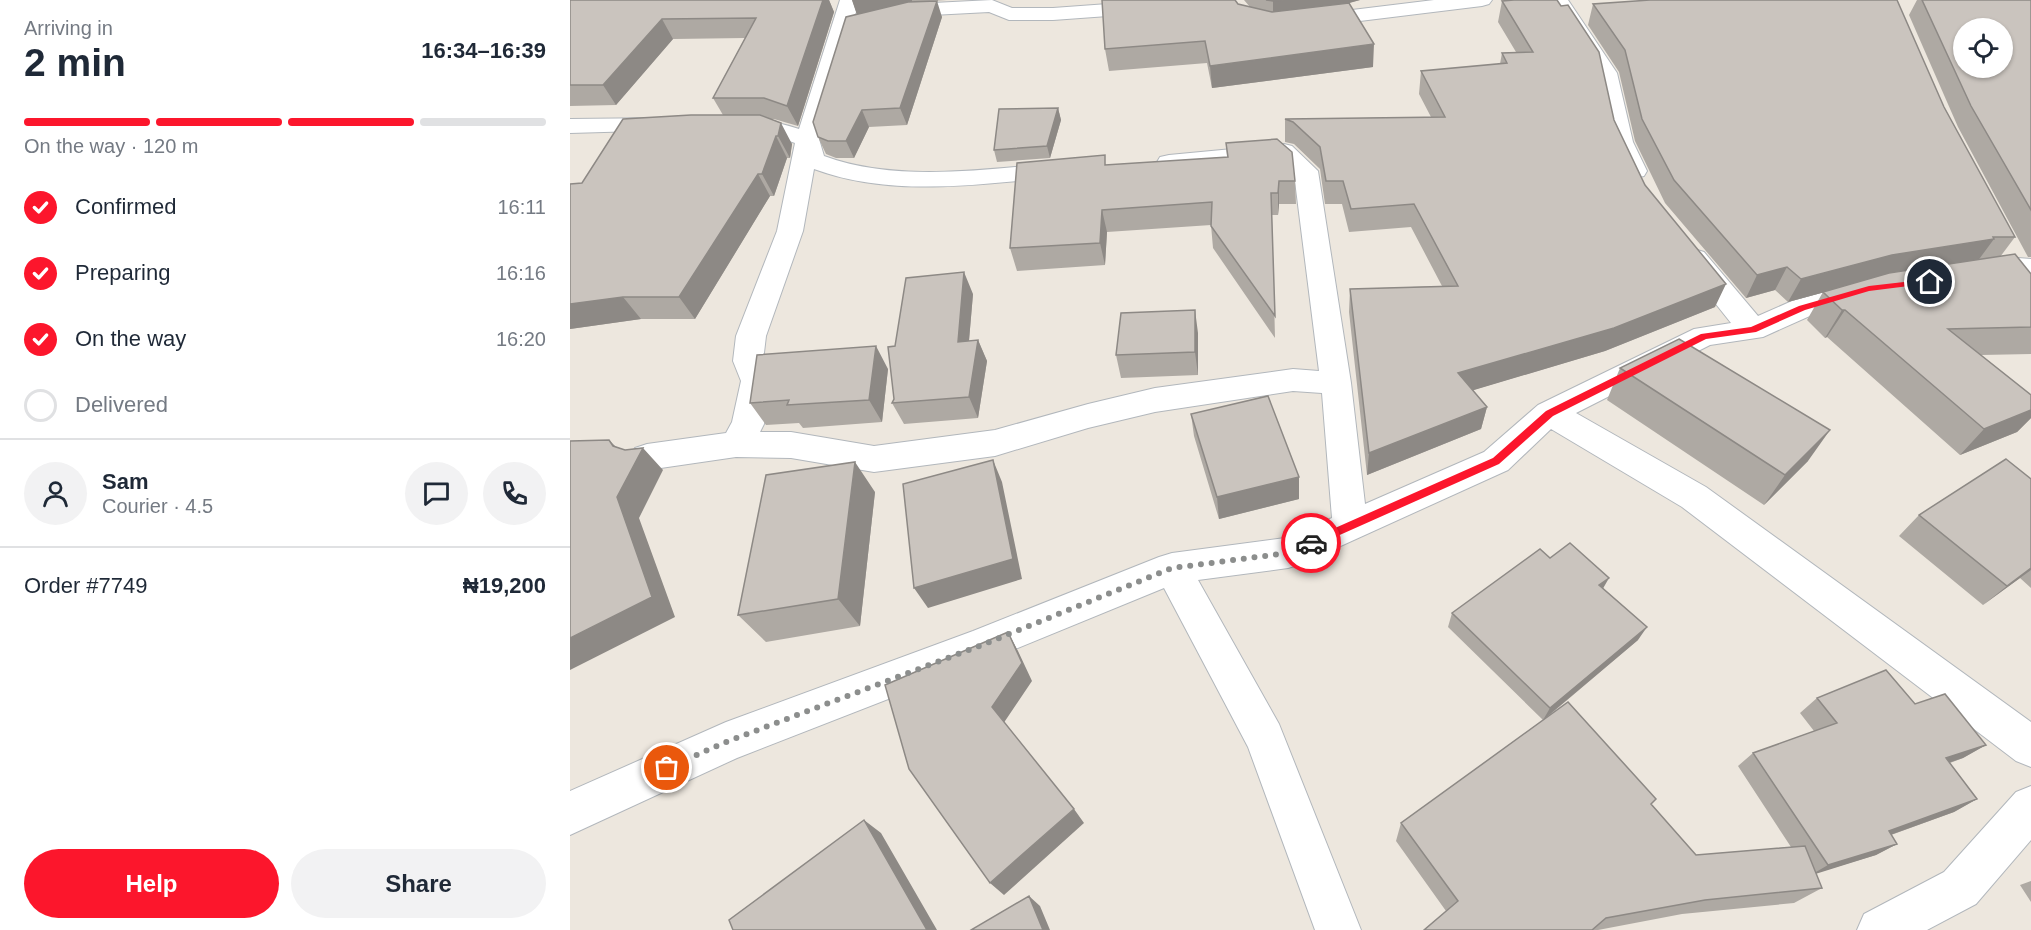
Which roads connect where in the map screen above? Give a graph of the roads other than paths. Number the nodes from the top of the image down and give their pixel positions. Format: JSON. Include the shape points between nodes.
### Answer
{"nodes":[{"id":1,"x":850,"y":0,"type":"edge"},
{"id":2,"x":1482,"y":0,"type":"edge"},
{"id":3,"x":1558,"y":0,"type":"edge"},
{"id":4,"x":992,"y":3,"type":"edge"},
{"id":5,"x":1166,"y":5,"type":"edge"},
{"id":6,"x":1295,"y":23,"type":"edge"},
{"id":7,"x":842,"y":27,"type":"junction"},
{"id":8,"x":570,"y":126,"type":"edge"},
{"id":9,"x":684,"y":126,"type":"edge"},
{"id":10,"x":718,"y":126,"type":"edge"},
{"id":11,"x":807,"y":139,"type":"junction"},
{"id":12,"x":1142,"y":164,"type":"edge"},
{"id":13,"x":1083,"y":169,"type":"edge"},
{"id":14,"x":1647,"y":196,"type":"edge"},
{"id":15,"x":1681,"y":242,"type":"edge"},
{"id":16,"x":2019,"y":261,"type":"edge"},
{"id":17,"x":1952,"y":278,"type":"edge"},
{"id":18,"x":1890,"y":286,"type":"edge"},
{"id":19,"x":1753,"y":330,"type":"junction"},
{"id":20,"x":1336,"y":383,"type":"junction"},
{"id":21,"x":1549,"y":413,"type":"junction"},
{"id":22,"x":736,"y":444,"type":"junction"},
{"id":23,"x":647,"y":457,"type":"dead end"},
{"id":24,"x":1350,"y":525,"type":"junction"},
{"id":25,"x":1172,"y":568,"type":"junction"},
{"id":26,"x":2030,"y":747,"type":"edge"},
{"id":27,"x":2031,"y":807,"type":"edge"},
{"id":28,"x":570,"y":813,"type":"edge"},
{"id":29,"x":1338,"y":930,"type":"edge"},
{"id":30,"x":1880,"y":930,"type":"edge"}],
"edges":[{"from":1,"to":7,"type":"street"},
{"from":2,"to":6,"type":"street"},
{"from":3,"to":14,"type":"street","via":[[1606,73],[1621,142]]},
{"from":4,"to":5,"type":"street","via":[[1009,14]]},
{"from":4,"to":7,"type":"street","via":[[913,10]]},
{"from":7,"to":11,"type":"street"},
{"from":8,"to":9,"type":"street"},
{"from":10,"to":11,"type":"street","via":[[774,128]]},
{"from":11,"to":13,"type":"street","via":[[813,160],[848,173],[943,180]]},
{"from":11,"to":22,"type":"street","via":[[790,231],[751,336],[748,361],[756,381],[748,424]]},
{"from":12,"to":20,"type":"street","via":[[1284,151],[1306,171]]},
{"from":15,"to":19,"type":"street"},
{"from":16,"to":17,"type":"street"},
{"from":18,"to":19,"type":"street","via":[[1869,288],[1802,308]]},
{"from":19,"to":21,"type":"street","via":[[1704,336]]},
{"from":20,"to":22,"type":"street","via":[[1293,380],[1155,400],[995,443],[874,459],[791,445]]},
{"from":20,"to":24,"type":"street"},
{"from":21,"to":24,"type":"street","via":[[1496,461]]},
{"from":21,"to":26,"type":"street","via":[[1694,497]]},
{"from":22,"to":23,"type":"street"},
{"from":24,"to":25,"type":"street","via":[[1288,553]]},
{"from":25,"to":28,"type":"street","via":[[726,742]]},
{"from":25,"to":29,"type":"street","via":[[1265,738]]},
{"from":27,"to":30,"type":"street","via":[[1960,888]]}]}
